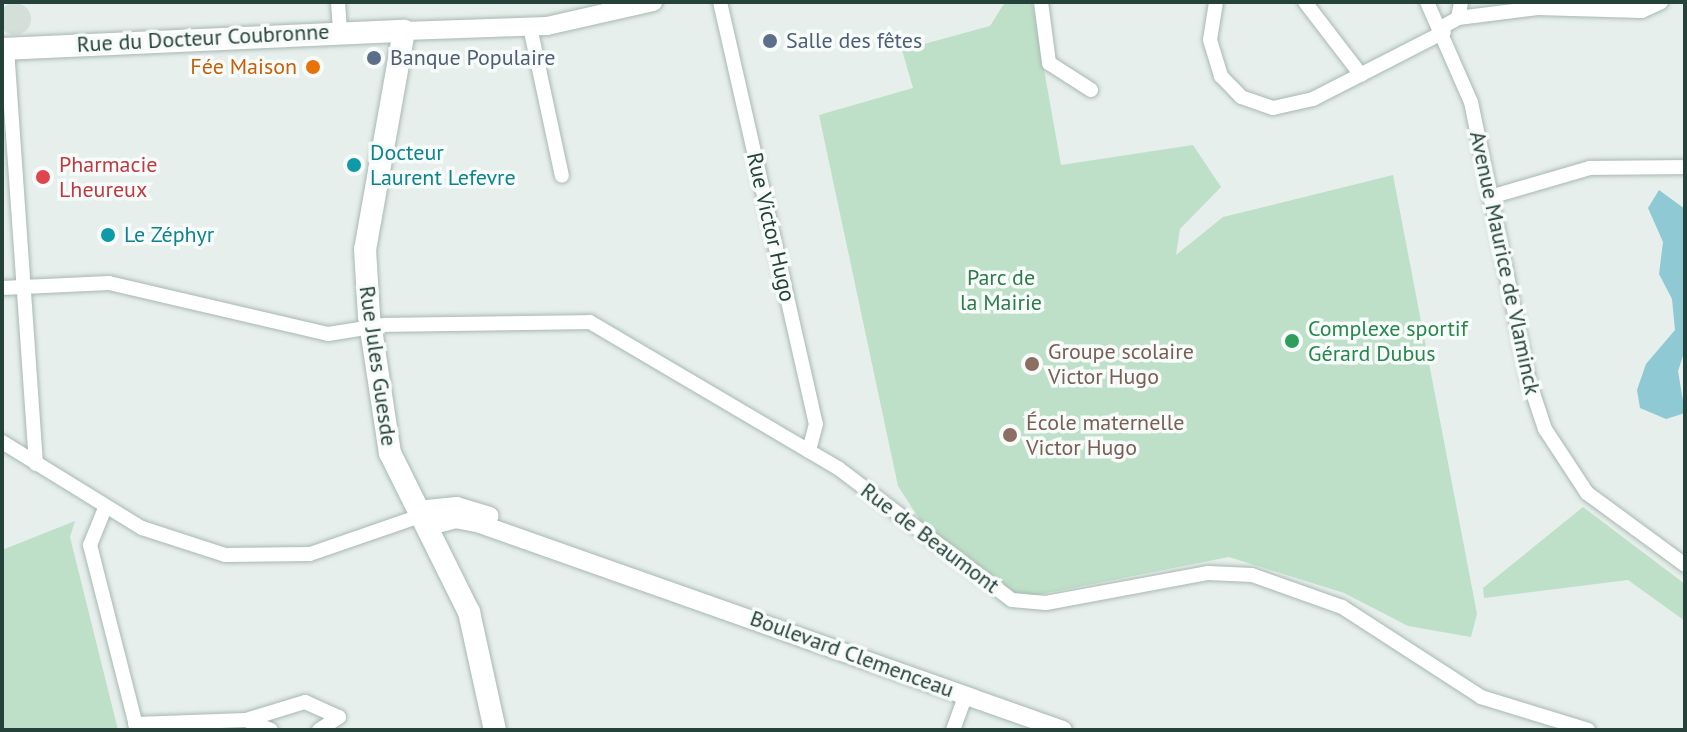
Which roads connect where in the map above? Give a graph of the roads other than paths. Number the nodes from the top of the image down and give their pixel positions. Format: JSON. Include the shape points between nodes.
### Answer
{"nodes":[{"id":1,"x":338,"y":2,"type":"edge"},
{"id":2,"x":653,"y":2,"type":"edge"},
{"id":3,"x":720,"y":2,"type":"edge"},
{"id":4,"x":1041,"y":2,"type":"edge"},
{"id":5,"x":1216,"y":2,"type":"edge"},
{"id":6,"x":1305,"y":2,"type":"edge"},
{"id":7,"x":1427,"y":2,"type":"edge"},
{"id":8,"x":1461,"y":2,"type":"edge"},
{"id":9,"x":1661,"y":2,"type":"edge"},
{"id":10,"x":584,"y":10,"type":"edge"},
{"id":11,"x":1458,"y":18,"type":"junction"},
{"id":12,"x":530,"y":27,"type":"junction"},
{"id":13,"x":340,"y":30,"type":"junction"},
{"id":14,"x":1443,"y":30,"type":"junction"},
{"id":15,"x":404,"y":31,"type":"junction"},
{"id":16,"x":4,"y":49,"type":"edge"},
{"id":17,"x":1361,"y":75,"type":"junction"},
{"id":18,"x":1091,"y":90,"type":"dead end"},
{"id":19,"x":1685,"y":167,"type":"edge"},
{"id":20,"x":562,"y":176,"type":"dead end"},
{"id":21,"x":1490,"y":197,"type":"junction"},
{"id":22,"x":23,"y":287,"type":"junction"},
{"id":23,"x":2,"y":288,"type":"edge"},
{"id":24,"x":371,"y":327,"type":"junction"},
{"id":25,"x":2,"y":442,"type":"edge"},
{"id":26,"x":809,"y":451,"type":"junction"},
{"id":27,"x":2,"y":452,"type":"edge"},
{"id":28,"x":36,"y":464,"type":"junction"},
{"id":29,"x":105,"y":508,"type":"junction"},
{"id":30,"x":421,"y":518,"type":"junction"},
{"id":31,"x":1685,"y":565,"type":"edge"},
{"id":32,"x":966,"y":695,"type":"junction"},
{"id":33,"x":246,"y":720,"type":"junction"},
{"id":34,"x":136,"y":727,"type":"edge"},
{"id":35,"x":271,"y":730,"type":"edge"},
{"id":36,"x":319,"y":730,"type":"edge"},
{"id":37,"x":495,"y":730,"type":"edge"},
{"id":38,"x":953,"y":730,"type":"edge"},
{"id":39,"x":1063,"y":730,"type":"edge"},
{"id":40,"x":1588,"y":730,"type":"edge"}],
"edges":[{"from":1,"to":13,"type":"street"},
{"from":2,"to":10,"type":"street"},
{"from":3,"to":26,"type":"street","name":"Rue Victor Hugo","via":[[816,424]]},
{"from":4,"to":18,"type":"street","via":[[1049,63]]},
{"from":5,"to":17,"type":"street","via":[[1213,57],[1241,97],[1290,107]]},
{"from":6,"to":17,"type":"street"},
{"from":7,"to":14,"type":"street","name":"Avenue Maurice de Vlaminck"},
{"from":8,"to":11,"type":"street"},
{"from":9,"to":11,"type":"street","via":[[1642,11],[1566,6]]},
{"from":10,"to":12,"type":"street"},
{"from":11,"to":14,"type":"street"},
{"from":12,"to":15,"type":"street"},
{"from":12,"to":20,"type":"street"},
{"from":13,"to":15,"type":"main road","name":"Rue du Docteur Coubronne"},
{"from":13,"to":16,"type":"main road","name":"Rue du Docteur Coubronne"},
{"from":14,"to":17,"type":"street"},
{"from":14,"to":21,"type":"street","name":"Avenue Maurice de Vlaminck","via":[[1468,91]]},
{"from":15,"to":24,"type":"main road","name":"Rue Jules Guesde","via":[[365,249]]},
{"from":16,"to":22,"type":"street"},
{"from":19,"to":21,"type":"street","via":[[1590,168]]},
{"from":21,"to":31,"type":"street","name":"Avenue Maurice de Vlaminck","via":[[1528,378],[1551,440],[1597,503]]},
{"from":22,"to":23,"type":"street","name":"Rue de Beaumont"},
{"from":22,"to":24,"type":"street","name":"Rue de Beaumont","via":[[109,283],[321,334]]},
{"from":22,"to":28,"type":"street"},
{"from":24,"to":26,"type":"street","name":"Rue de Beaumont","via":[[590,322]]},
{"from":24,"to":30,"type":"main road","name":"Rue Jules Guesde","via":[[390,453]]},
{"from":25,"to":28,"type":"street"},
{"from":26,"to":40,"type":"street","name":"Rue de Beaumont","via":[[1021,603],[1208,573],[1252,575],[1342,607],[1481,697]]},
{"from":27,"to":28,"type":"street"},
{"from":28,"to":29,"type":"street"},
{"from":29,"to":30,"type":"street","via":[[177,543],[252,557],[330,550]]},
{"from":29,"to":34,"type":"street","via":[[90,545]]},
{"from":30,"to":32,"type":"street","name":"Boulevard Clemenceau","via":[[467,508],[640,578]]},
{"from":30,"to":37,"type":"main road","name":"Rue Jules Guesde","via":[[474,626]]},
{"from":32,"to":38,"type":"street"},
{"from":32,"to":39,"type":"street","name":"Boulevard Clemenceau"},
{"from":33,"to":34,"type":"street"},
{"from":33,"to":35,"type":"street"},
{"from":33,"to":36,"type":"street","via":[[305,702],[339,717]]}]}
